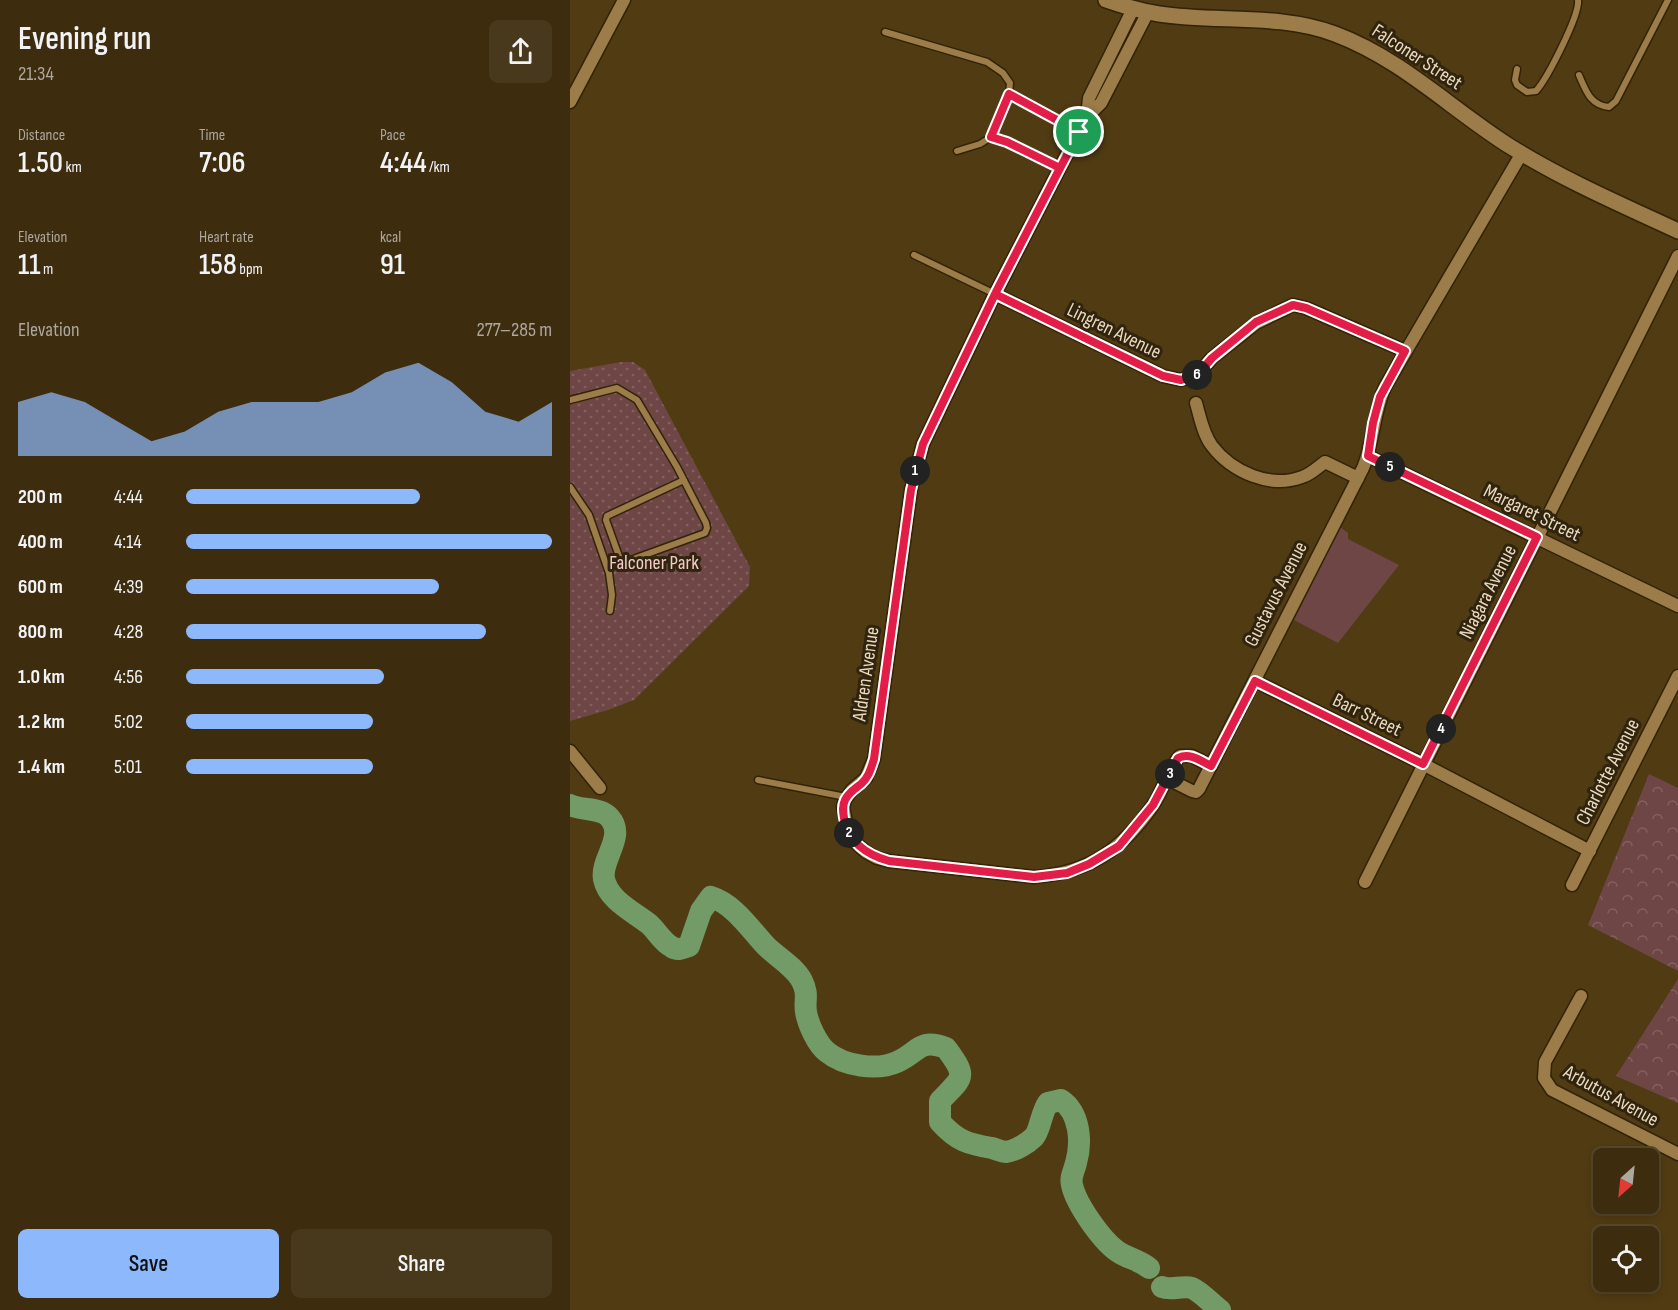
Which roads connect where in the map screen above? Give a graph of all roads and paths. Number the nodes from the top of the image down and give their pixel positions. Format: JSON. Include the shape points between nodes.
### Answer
{"nodes":[{"id":1,"x":624,"y":0,"type":"edge"},
{"id":2,"x":1106,"y":0,"type":"edge"},
{"id":3,"x":1578,"y":0,"type":"edge"},
{"id":4,"x":1668,"y":0,"type":"edge"},
{"id":5,"x":1141,"y":10,"type":"junction"},
{"id":6,"x":885,"y":32,"type":"dead end"},
{"id":7,"x":1517,"y":69,"type":"dead end"},
{"id":8,"x":1579,"y":75,"type":"dead end"},
{"id":9,"x":1009,"y":94,"type":"junction"},
{"id":10,"x":570,"y":102,"type":"edge"},
{"id":11,"x":1079,"y":132,"type":"junction"},
{"id":12,"x":991,"y":137,"type":"junction"},
{"id":13,"x":957,"y":151,"type":"dead end"},
{"id":14,"x":1522,"y":153,"type":"junction"},
{"id":15,"x":1060,"y":168,"type":"junction"},
{"id":16,"x":1678,"y":231,"type":"edge"},
{"id":17,"x":914,"y":255,"type":"dead end"},
{"id":18,"x":1678,"y":256,"type":"edge"},
{"id":19,"x":995,"y":294,"type":"junction"},
{"id":20,"x":1405,"y":351,"type":"junction"},
{"id":21,"x":570,"y":400,"type":"edge"},
{"id":22,"x":1196,"y":403,"type":"dead end"},
{"id":23,"x":1368,"y":456,"type":"junction"},
{"id":24,"x":1358,"y":478,"type":"junction"},
{"id":25,"x":684,"y":480,"type":"junction"},
{"id":26,"x":570,"y":487,"type":"edge"},
{"id":27,"x":1537,"y":537,"type":"junction"},
{"id":28,"x":1678,"y":606,"type":"edge"},
{"id":29,"x":610,"y":611,"type":"dead end"},
{"id":30,"x":1678,"y":676,"type":"edge"},
{"id":31,"x":1255,"y":681,"type":"junction"},
{"id":32,"x":570,"y":751,"type":"edge"},
{"id":33,"x":1423,"y":764,"type":"junction"},
{"id":34,"x":1211,"y":766,"type":"junction"},
{"id":35,"x":1168,"y":779,"type":"junction"},
{"id":36,"x":758,"y":780,"type":"dead end"},
{"id":37,"x":600,"y":788,"type":"dead end"},
{"id":38,"x":846,"y":797,"type":"junction"},
{"id":39,"x":1590,"y":851,"type":"junction"},
{"id":40,"x":1365,"y":882,"type":"dead end"},
{"id":41,"x":1572,"y":885,"type":"dead end"},
{"id":42,"x":1581,"y":996,"type":"dead end"},
{"id":43,"x":1678,"y":1154,"type":"edge"}],
"edges":[{"from":1,"to":10,"type":"street"},
{"from":2,"to":5,"type":"street","name":"Falconer Street"},
{"from":3,"to":7,"type":"lane","via":[[1575,17],[1537,90],[1527,92],[1517,86]]},
{"from":4,"to":8,"type":"lane","via":[[1616,101],[1609,107],[1590,100]]},
{"from":5,"to":11,"type":"street","name":"Aldren Avenue","via":[[1101,103]]},
{"from":5,"to":14,"type":"street","name":"Falconer Street","via":[[1293,24],[1332,33],[1370,49],[1408,73]]},
{"from":6,"to":9,"type":"lane","via":[[987,62],[1011,83]]},
{"from":9,"to":11,"type":"lane"},
{"from":9,"to":12,"type":"lane"},
{"from":11,"to":15,"type":"street","name":"Aldren Avenue"},
{"from":12,"to":13,"type":"lane"},
{"from":12,"to":15,"type":"lane"},
{"from":14,"to":16,"type":"street","name":"Falconer Street"},
{"from":14,"to":20,"type":"street"},
{"from":15,"to":19,"type":"street","name":"Aldren Avenue"},
{"from":17,"to":19,"type":"lane"},
{"from":18,"to":27,"type":"street","name":"Niagara Avenue"},
{"from":19,"to":20,"type":"street","name":"Lingren Avenue","via":[[1163,376],[1181,380],[1198,374],[1256,322],[1293,305]]},
{"from":19,"to":38,"type":"street","name":"Aldren Avenue","via":[[923,444],[911,490],[874,759],[866,778]]},
{"from":20,"to":23,"type":"street","name":"Gustavus Avenue","via":[[1377,407]]},
{"from":21,"to":25,"type":"lane","via":[[617,388],[626,392],[637,400]]},
{"from":22,"to":24,"type":"street","via":[[1212,445],[1251,477],[1303,477],[1326,462]]},
{"from":23,"to":24,"type":"street","name":"Gustavus Avenue"},
{"from":23,"to":27,"type":"street","name":"Margaret Street"},
{"from":24,"to":31,"type":"street","name":"Gustavus Avenue"},
{"from":25,"to":25,"type":"lane","via":[[706,523],[705,533],[625,562],[620,559],[607,516]]},
{"from":26,"to":29,"type":"lane","via":[[589,514],[609,573]]},
{"from":27,"to":28,"type":"street","name":"Margaret Street"},
{"from":27,"to":33,"type":"street","name":"Niagara Avenue"},
{"from":30,"to":39,"type":"street","name":"Charlotte Avenue"},
{"from":31,"to":33,"type":"street","name":"Barr Street"},
{"from":31,"to":34,"type":"street","name":"Gustavus Avenue"},
{"from":32,"to":37,"type":"street"},
{"from":33,"to":39,"type":"street","name":"Barr Street"},
{"from":33,"to":40,"type":"street","name":"Niagara Avenue"},
{"from":34,"to":35,"type":"street","via":[[1183,755],[1176,760]]},
{"from":34,"to":35,"type":"street","name":"Gustavus Avenue","via":[[1196,792]]},
{"from":35,"to":38,"type":"street","via":[[1153,805],[1119,846],[1067,873],[1034,877],[876,858],[848,832],[843,807]]},
{"from":36,"to":38,"type":"lane"},
{"from":39,"to":41,"type":"street","name":"Charlotte Avenue"},
{"from":42,"to":43,"type":"street","name":"Arbutus Avenue","via":[[1545,1062],[1544,1078],[1552,1090]]}]}
